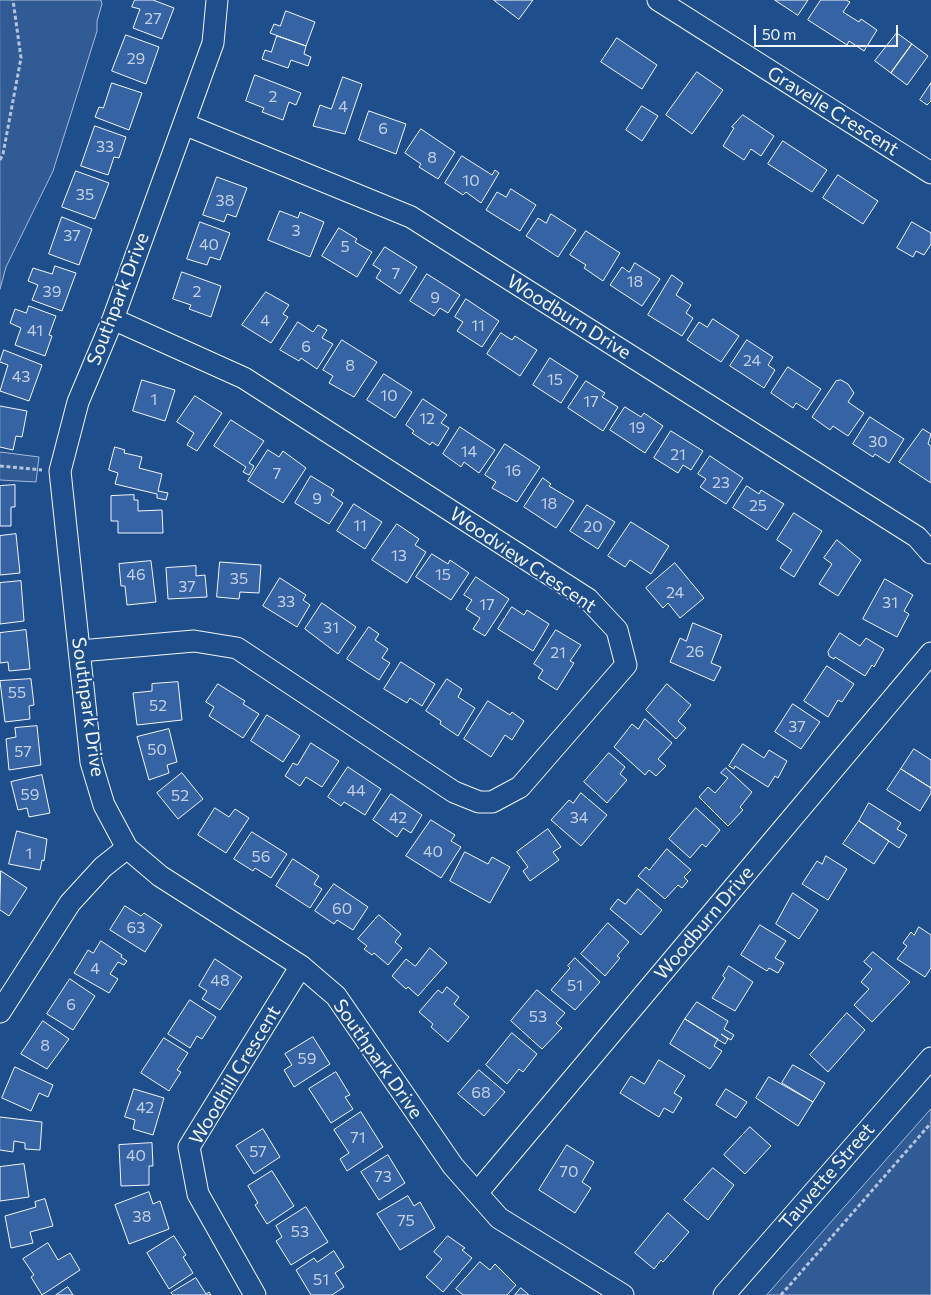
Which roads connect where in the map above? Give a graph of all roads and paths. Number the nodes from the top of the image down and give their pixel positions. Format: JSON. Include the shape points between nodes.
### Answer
{"nodes":[{"id":1,"x":13,"y":0,"type":"edge"},
{"id":2,"x":216,"y":0,"type":"edge"},
{"id":3,"x":658,"y":0,"type":"edge"},
{"id":4,"x":184,"y":124,"type":"junction"},
{"id":5,"x":0,"y":160,"type":"edge"},
{"id":6,"x":931,"y":173,"type":"edge"},
{"id":7,"x":113,"y":319,"type":"junction"},
{"id":8,"x":0,"y":466,"type":"edge"},
{"id":9,"x":60,"y":471,"type":"junction"},
{"id":10,"x":931,"y":553,"type":"edge"},
{"id":11,"x":80,"y":651,"type":"junction"},
{"id":12,"x":931,"y":653,"type":"edge"},
{"id":13,"x":127,"y":848,"type":"junction"},
{"id":14,"x":301,"y":966,"type":"junction"},
{"id":15,"x":0,"y":1012,"type":"edge"},
{"id":16,"x":931,"y":1058,"type":"edge"},
{"id":17,"x":931,"y":1123,"type":"edge"},
{"id":18,"x":477,"y":1193,"type":"junction"},
{"id":19,"x":255,"y":1295,"type":"edge"},
{"id":20,"x":623,"y":1295,"type":"edge"},
{"id":21,"x":724,"y":1295,"type":"edge"},
{"id":22,"x":781,"y":1295,"type":"edge"}],
"edges":[{"from":1,"to":5,"type":"path","via":[[21,58]]},
{"from":2,"to":4,"type":"street","name":"Southpark Drive","via":[[213,43]]},
{"from":3,"to":6,"type":"street","name":"Gravelle Crescent"},
{"from":4,"to":7,"type":"street","name":"Southpark Drive"},
{"from":4,"to":10,"type":"street","name":"Woodburn Drive","via":[[411,217],[917,537]]},
{"from":7,"to":9,"type":"street","name":"Southpark Drive","via":[[78,402]]},
{"from":7,"to":11,"type":"street","name":"Woodview Crescent","via":[[244,378],[588,600],[618,630],[626,665],[520,787],[492,802],[479,802],[454,792],[237,648],[194,641]]},
{"from":8,"to":9,"type":"path"},
{"from":9,"to":11,"type":"street","name":"Southpark Drive"},
{"from":11,"to":13,"type":"street","name":"Southpark Drive","via":[[91,762],[104,805]]},
{"from":12,"to":18,"type":"street","name":"Woodburn Drive"},
{"from":13,"to":14,"type":"street","name":"Southpark Drive","via":[[160,876]]},
{"from":13,"to":15,"type":"street","via":[[103,867],[70,903]]},
{"from":14,"to":18,"type":"street","name":"Southpark Drive","via":[[336,996],[453,1166]]},
{"from":14,"to":19,"type":"street","name":"Woodhill Crescent","via":[[190,1147],[198,1194]]},
{"from":16,"to":21,"type":"street","name":"Tauvette Street"},
{"from":17,"to":22,"type":"path"},
{"from":18,"to":20,"type":"street","name":"Southpark Drive","via":[[499,1218]]}]}
